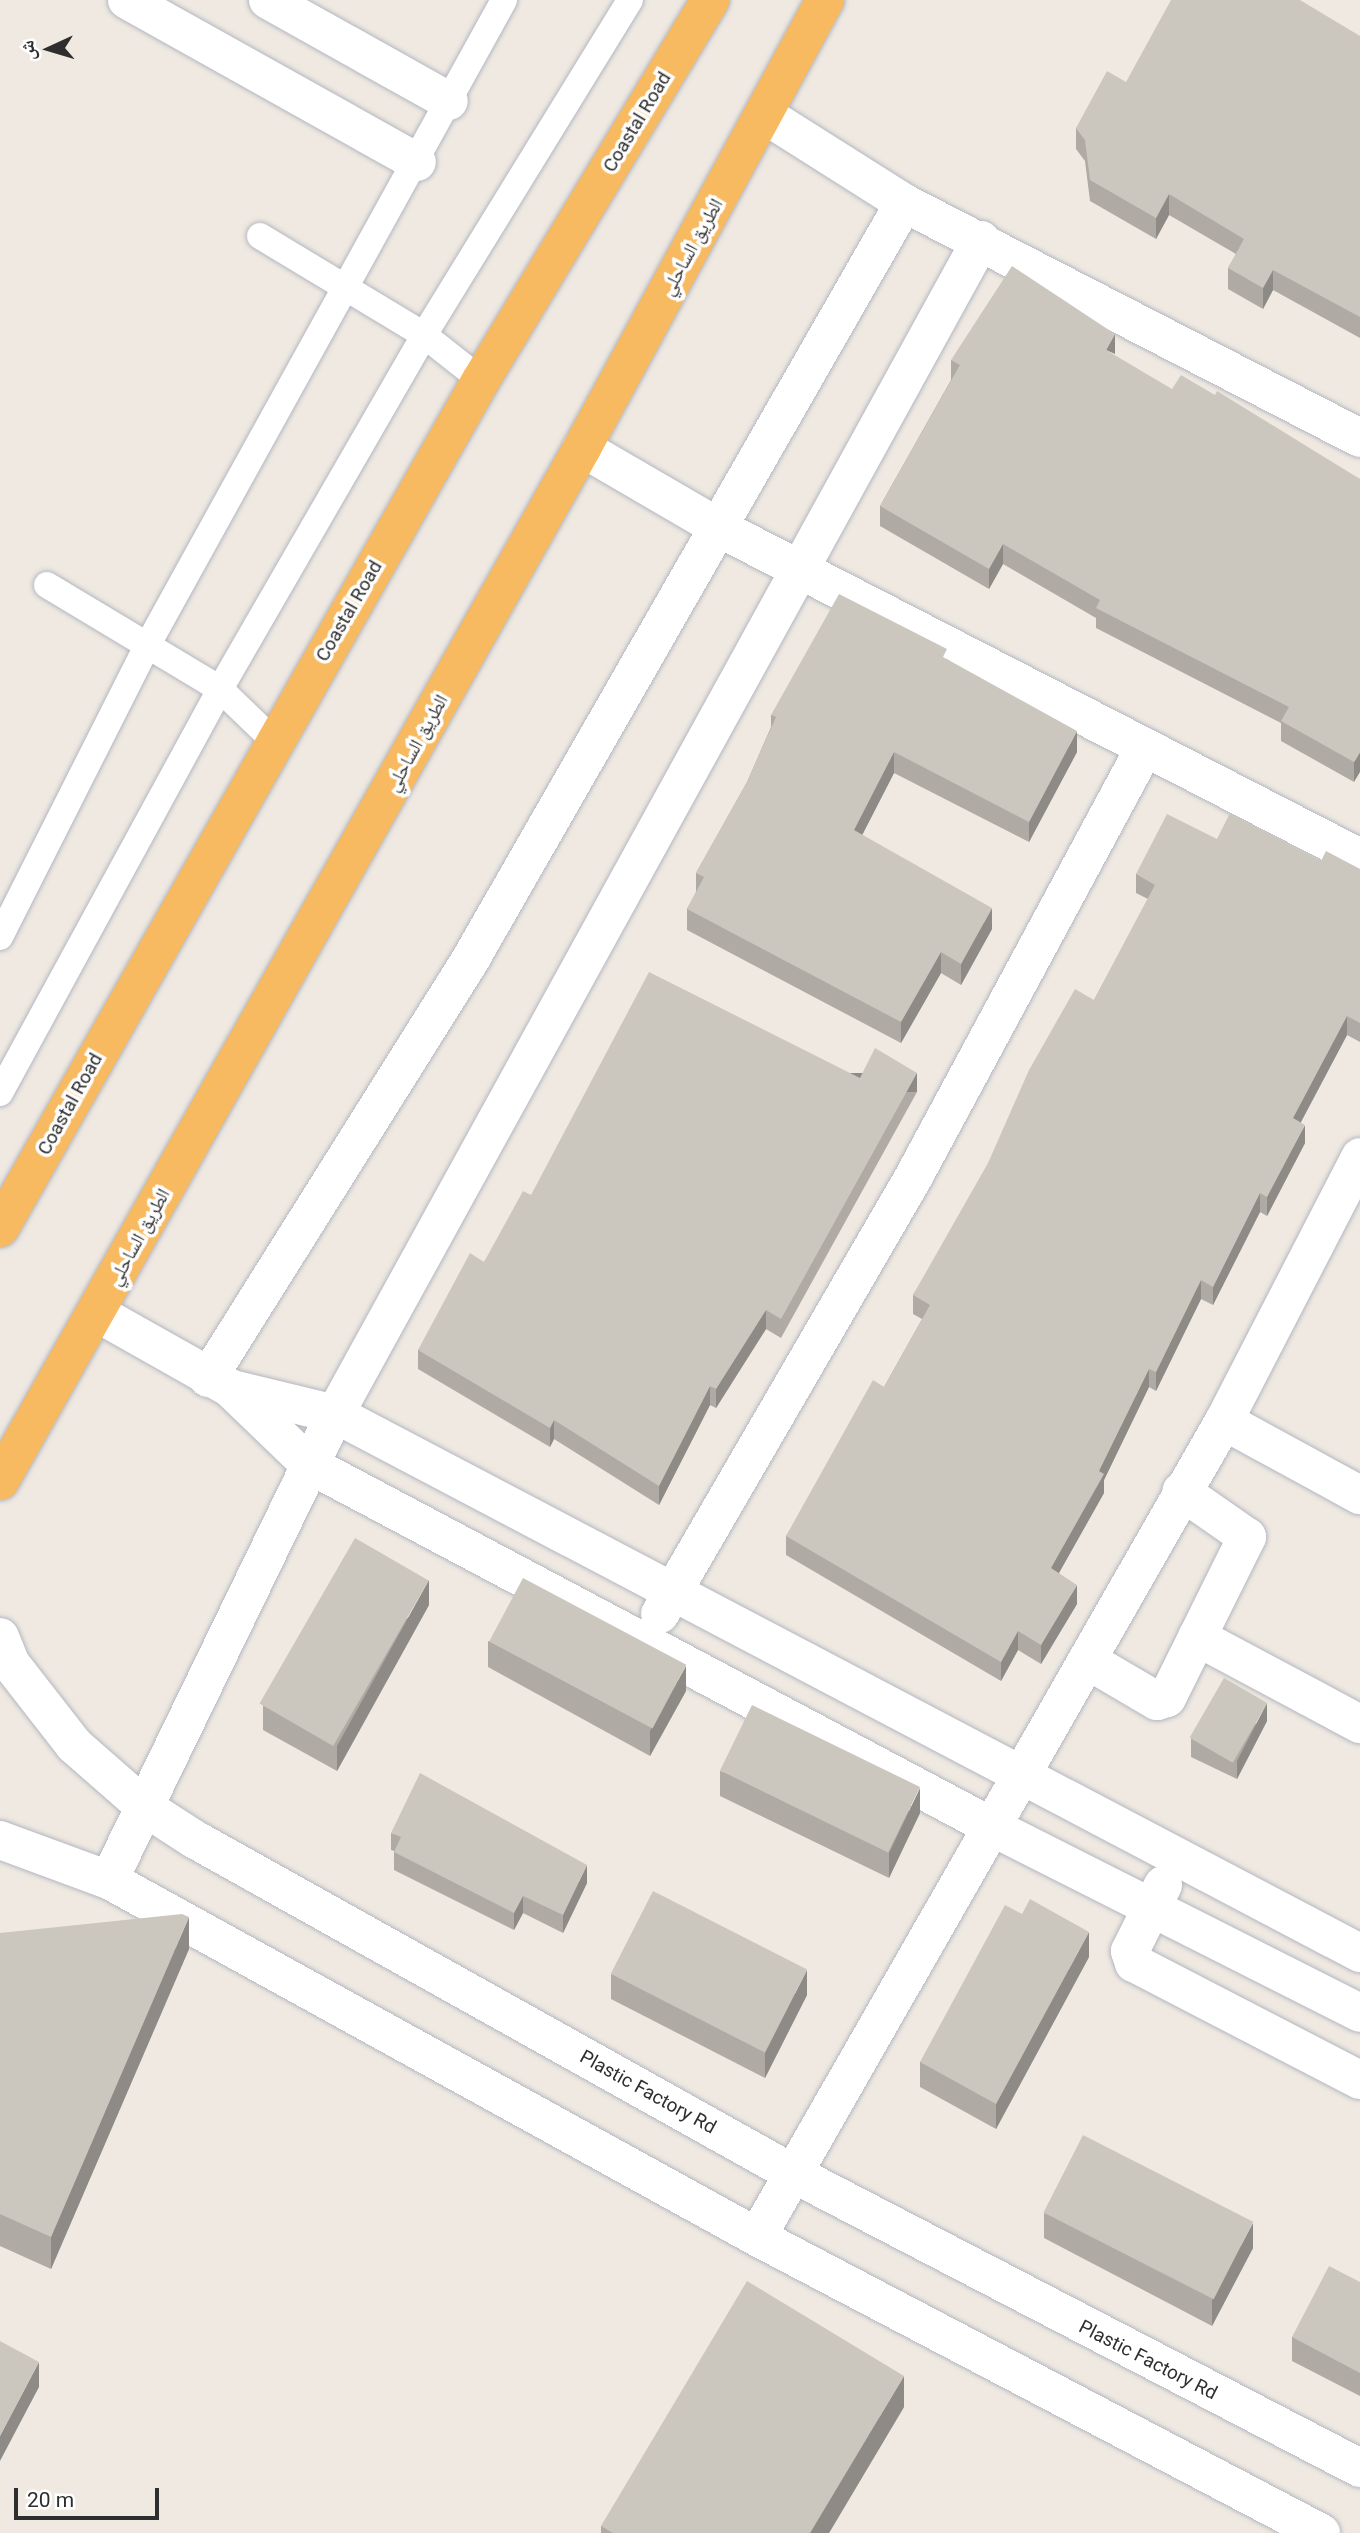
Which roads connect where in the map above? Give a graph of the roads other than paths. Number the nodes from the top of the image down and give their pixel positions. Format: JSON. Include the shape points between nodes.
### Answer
{"nodes":[{"id":1,"x":127,"y":0,"type":"edge"},
{"id":2,"x":268,"y":0,"type":"edge"},
{"id":3,"x":505,"y":0,"type":"edge"},
{"id":4,"x":630,"y":0,"type":"edge"},
{"id":5,"x":710,"y":0,"type":"edge"},
{"id":6,"x":825,"y":0,"type":"edge"},
{"id":7,"x":449,"y":102,"type":"junction"},
{"id":8,"x":765,"y":115,"type":"junction"},
{"id":9,"x":417,"y":162,"type":"junction"},
{"id":10,"x":904,"y":203,"type":"junction"},
{"id":11,"x":260,"y":236,"type":"dead end"},
{"id":12,"x":981,"y":240,"type":"junction"},
{"id":13,"x":348,"y":287,"type":"junction"},
{"id":14,"x":424,"y":335,"type":"junction"},
{"id":15,"x":481,"y":380,"type":"junction"},
{"id":16,"x":1360,"y":439,"type":"edge"},
{"id":17,"x":582,"y":448,"type":"junction"},
{"id":18,"x":720,"y":529,"type":"junction"},
{"id":19,"x":799,"y":567,"type":"junction"},
{"id":20,"x":47,"y":585,"type":"dead end"},
{"id":21,"x":147,"y":646,"type":"junction"},
{"id":22,"x":220,"y":689,"type":"junction"},
{"id":23,"x":274,"y":741,"type":"junction"},
{"id":24,"x":1144,"y":749,"type":"junction"},
{"id":25,"x":1360,"y":858,"type":"edge"},
{"id":26,"x":0,"y":937,"type":"edge"},
{"id":27,"x":0,"y":1093,"type":"edge"},
{"id":28,"x":1360,"y":1157,"type":"edge"},
{"id":29,"x":0,"y":1228,"type":"edge"},
{"id":30,"x":97,"y":1312,"type":"junction"},
{"id":31,"x":220,"y":1383,"type":"junction"},
{"id":32,"x":335,"y":1414,"type":"junction"},
{"id":33,"x":1224,"y":1421,"type":"junction"},
{"id":34,"x":310,"y":1465,"type":"junction"},
{"id":35,"x":0,"y":1481,"type":"edge"},
{"id":36,"x":1181,"y":1490,"type":"junction"},
{"id":37,"x":1360,"y":1495,"type":"edge"},
{"id":38,"x":673,"y":1592,"type":"junction"},
{"id":39,"x":0,"y":1637,"type":"edge"},
{"id":40,"x":1197,"y":1637,"type":"junction"},
{"id":41,"x":646,"y":1639,"type":"junction"},
{"id":42,"x":1087,"y":1660,"type":"junction"},
{"id":43,"x":1360,"y":1724,"type":"edge"},
{"id":44,"x":1021,"y":1778,"type":"junction"},
{"id":45,"x":146,"y":1808,"type":"junction"},
{"id":46,"x":994,"y":1828,"type":"junction"},
{"id":47,"x":0,"y":1840,"type":"edge"},
{"id":48,"x":1176,"y":1860,"type":"junction"},
{"id":49,"x":109,"y":1880,"type":"junction"},
{"id":50,"x":1151,"y":1909,"type":"junction"},
{"id":51,"x":1360,"y":1953,"type":"edge"},
{"id":52,"x":1360,"y":2013,"type":"edge"},
{"id":53,"x":1360,"y":2080,"type":"edge"},
{"id":54,"x":794,"y":2174,"type":"junction"},
{"id":55,"x":757,"y":2237,"type":"junction"},
{"id":56,"x":1360,"y":2468,"type":"edge"},
{"id":57,"x":1321,"y":2533,"type":"edge"}],
"edges":[{"from":1,"to":9,"type":"street"},
{"from":2,"to":7,"type":"street"},
{"from":3,"to":7,"type":"lane"},
{"from":4,"to":14,"type":"lane"},
{"from":5,"to":15,"type":"highway","name":"Coastal Road"},
{"from":6,"to":8,"type":"highway","name":"الطريق الساحلي"},
{"from":7,"to":9,"type":"lane"},
{"from":8,"to":10,"type":"street"},
{"from":8,"to":17,"type":"highway","name":"الطريق الساحلي"},
{"from":9,"to":13,"type":"lane"},
{"from":10,"to":12,"type":"street"},
{"from":10,"to":18,"type":"street"},
{"from":11,"to":13,"type":"lane"},
{"from":12,"to":16,"type":"street"},
{"from":12,"to":19,"type":"street"},
{"from":13,"to":14,"type":"lane"},
{"from":13,"to":21,"type":"lane"},
{"from":14,"to":15,"type":"lane"},
{"from":14,"to":22,"type":"lane"},
{"from":15,"to":23,"type":"highway","name":"Coastal Road"},
{"from":17,"to":18,"type":"street"},
{"from":17,"to":30,"type":"highway","name":"الطريق الساحلي"},
{"from":18,"to":19,"type":"street"},
{"from":18,"to":31,"type":"street"},
{"from":19,"to":24,"type":"street"},
{"from":19,"to":32,"type":"street"},
{"from":20,"to":21,"type":"lane"},
{"from":21,"to":22,"type":"lane"},
{"from":21,"to":26,"type":"lane"},
{"from":22,"to":23,"type":"lane"},
{"from":22,"to":27,"type":"lane"},
{"from":23,"to":29,"type":"highway","name":"Coastal Road"},
{"from":24,"to":25,"type":"street"},
{"from":24,"to":38,"type":"street","via":[[913,1178]]},
{"from":28,"to":33,"type":"street"},
{"from":30,"to":31,"type":"street"},
{"from":30,"to":35,"type":"highway","name":"الطريق الساحلي"},
{"from":31,"to":32,"type":"street"},
{"from":31,"to":34,"type":"street"},
{"from":32,"to":34,"type":"street"},
{"from":32,"to":38,"type":"street"},
{"from":33,"to":36,"type":"street"},
{"from":33,"to":37,"type":"street"},
{"from":34,"to":41,"type":"street"},
{"from":34,"to":45,"type":"street"},
{"from":36,"to":40,"type":"street","via":[[1247,1537]]},
{"from":36,"to":42,"type":"street"},
{"from":38,"to":41,"type":"street"},
{"from":38,"to":44,"type":"street"},
{"from":39,"to":45,"type":"street","name":"Plastic Factory Rd","via":[[41,1707]]},
{"from":40,"to":42,"type":"street","via":[[1163,1701]]},
{"from":40,"to":43,"type":"street"},
{"from":41,"to":46,"type":"street"},
{"from":42,"to":44,"type":"street"},
{"from":44,"to":46,"type":"street"},
{"from":44,"to":48,"type":"street"},
{"from":45,"to":49,"type":"street"},
{"from":45,"to":54,"type":"street","name":"Plastic Factory Rd"},
{"from":46,"to":50,"type":"street"},
{"from":46,"to":54,"type":"street"},
{"from":47,"to":49,"type":"street"},
{"from":48,"to":50,"type":"street"},
{"from":48,"to":51,"type":"street"},
{"from":49,"to":55,"type":"street"},
{"from":50,"to":52,"type":"street"},
{"from":50,"to":53,"type":"street","via":[[1130,1951],[1134,1962]]},
{"from":54,"to":55,"type":"street"},
{"from":54,"to":56,"type":"street","name":"Plastic Factory Rd"},
{"from":55,"to":57,"type":"street"}]}
